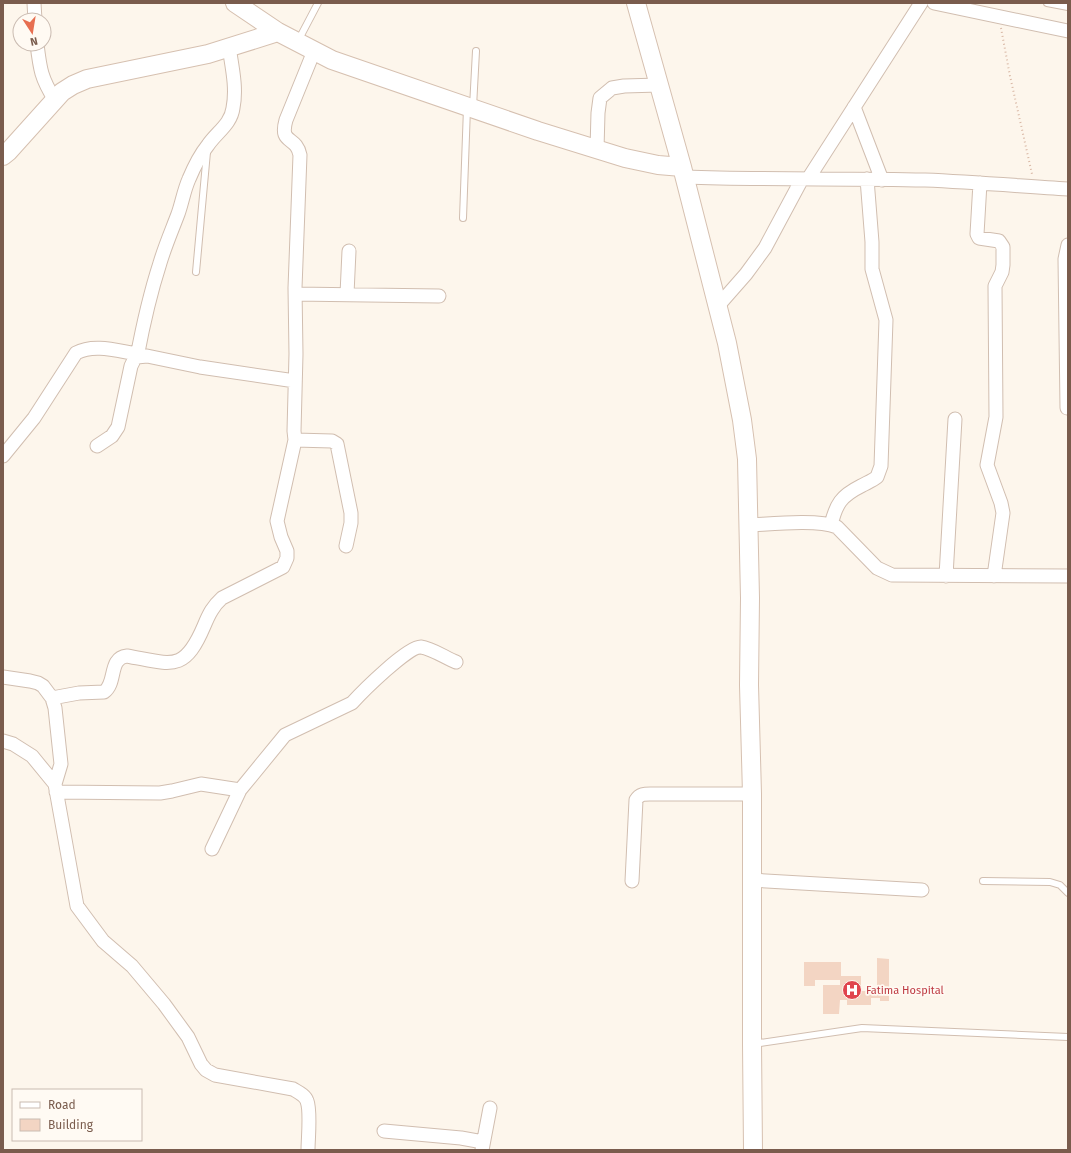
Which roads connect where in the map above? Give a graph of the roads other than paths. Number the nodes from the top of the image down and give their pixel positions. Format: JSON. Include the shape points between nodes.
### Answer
{"nodes":[{"id":1,"x":318,"y":3,"type":"edge"},
{"id":2,"x":636,"y":3,"type":"edge"},
{"id":3,"x":921,"y":3,"type":"edge"},
{"id":4,"x":934,"y":3,"type":"edge"},
{"id":5,"x":1047,"y":3,"type":"edge"},
{"id":6,"x":244,"y":6,"type":"edge"},
{"id":7,"x":962,"y":6,"type":"edge"},
{"id":8,"x":1068,"y":7,"type":"edge"},
{"id":9,"x":1068,"y":30,"type":"edge"},
{"id":10,"x":278,"y":32,"type":"junction"},
{"id":11,"x":297,"y":42,"type":"junction"},
{"id":12,"x":229,"y":47,"type":"junction"},
{"id":13,"x":314,"y":51,"type":"junction"},
{"id":14,"x":476,"y":51,"type":"dead end"},
{"id":15,"x":39,"y":52,"type":"edge"},
{"id":16,"x":659,"y":85,"type":"junction"},
{"id":17,"x":55,"y":100,"type":"junction"},
{"id":18,"x":470,"y":107,"type":"junction"},
{"id":19,"x":854,"y":107,"type":"junction"},
{"id":20,"x":207,"y":146,"type":"junction"},
{"id":21,"x":597,"y":149,"type":"junction"},
{"id":22,"x":3,"y":156,"type":"edge"},
{"id":23,"x":684,"y":172,"type":"junction"},
{"id":24,"x":805,"y":179,"type":"junction"},
{"id":25,"x":867,"y":179,"type":"junction"},
{"id":26,"x":882,"y":180,"type":"junction"},
{"id":27,"x":980,"y":183,"type":"junction"},
{"id":28,"x":1068,"y":189,"type":"edge"},
{"id":29,"x":463,"y":218,"type":"dead end"},
{"id":30,"x":1068,"y":245,"type":"edge"},
{"id":31,"x":349,"y":251,"type":"dead end"},
{"id":32,"x":196,"y":272,"type":"dead end"},
{"id":33,"x":295,"y":294,"type":"junction"},
{"id":34,"x":347,"y":294,"type":"junction"},
{"id":35,"x":439,"y":296,"type":"dead end"},
{"id":36,"x":717,"y":307,"type":"junction"},
{"id":37,"x":137,"y":356,"type":"junction"},
{"id":38,"x":295,"y":381,"type":"junction"},
{"id":39,"x":1067,"y":408,"type":"dead end"},
{"id":40,"x":955,"y":419,"type":"dead end"},
{"id":41,"x":295,"y":440,"type":"junction"},
{"id":42,"x":97,"y":446,"type":"dead end"},
{"id":43,"x":3,"y":456,"type":"edge"},
{"id":44,"x":748,"y":524,"type":"junction"},
{"id":45,"x":831,"y":525,"type":"junction"},
{"id":46,"x":346,"y":546,"type":"dead end"},
{"id":47,"x":946,"y":576,"type":"junction"},
{"id":48,"x":994,"y":576,"type":"junction"},
{"id":49,"x":1068,"y":576,"type":"edge"},
{"id":50,"x":456,"y":662,"type":"dead end"},
{"id":51,"x":3,"y":677,"type":"edge"},
{"id":52,"x":52,"y":698,"type":"junction"},
{"id":53,"x":3,"y":741,"type":"edge"},
{"id":54,"x":56,"y":788,"type":"junction"},
{"id":55,"x":240,"y":790,"type":"junction"},
{"id":56,"x":752,"y":794,"type":"junction"},
{"id":57,"x":212,"y":849,"type":"dead end"},
{"id":58,"x":751,"y":880,"type":"junction"},
{"id":59,"x":632,"y":881,"type":"dead end"},
{"id":60,"x":983,"y":881,"type":"dead end"},
{"id":61,"x":922,"y":890,"type":"dead end"},
{"id":62,"x":1068,"y":893,"type":"edge"},
{"id":63,"x":1068,"y":1037,"type":"edge"},
{"id":64,"x":752,"y":1044,"type":"junction"},
{"id":65,"x":490,"y":1108,"type":"dead end"},
{"id":66,"x":384,"y":1131,"type":"dead end"},
{"id":67,"x":482,"y":1146,"type":"edge"},
{"id":68,"x":308,"y":1150,"type":"edge"},
{"id":69,"x":753,"y":1150,"type":"edge"}],
"edges":[{"from":1,"to":11,"type":"lane"},
{"from":2,"to":16,"type":"main road"},
{"from":3,"to":19,"type":"street"},
{"from":4,"to":7,"type":"street"},
{"from":5,"to":8,"type":"lane"},
{"from":6,"to":10,"type":"main road"},
{"from":7,"to":9,"type":"street","via":[[999,17]]},
{"from":10,"to":11,"type":"main road"},
{"from":10,"to":12,"type":"main road"},
{"from":11,"to":13,"type":"main road"},
{"from":12,"to":17,"type":"main road","via":[[208,54],[87,79],[62,92]]},
{"from":12,"to":20,"type":"street","via":[[234,81],[233,107],[230,119]]},
{"from":13,"to":18,"type":"main road","via":[[332,60]]},
{"from":13,"to":33,"type":"street","via":[[284,129],[286,138],[295,143],[300,155]]},
{"from":14,"to":18,"type":"lane"},
{"from":15,"to":17,"type":"street","via":[[44,81]]},
{"from":16,"to":21,"type":"street","via":[[612,88],[600,98]]},
{"from":16,"to":23,"type":"main road"},
{"from":17,"to":22,"type":"main road"},
{"from":18,"to":21,"type":"main road"},
{"from":18,"to":29,"type":"lane","via":[[466,121]]},
{"from":19,"to":24,"type":"street"},
{"from":19,"to":26,"type":"street"},
{"from":20,"to":32,"type":"lane"},
{"from":20,"to":37,"type":"street","via":[[189,180],[160,261]]},
{"from":21,"to":23,"type":"main road"},
{"from":23,"to":24,"type":"street","via":[[729,179]]},
{"from":23,"to":36,"type":"main road"},
{"from":24,"to":25,"type":"street"},
{"from":24,"to":36,"type":"street","via":[[765,248]]},
{"from":25,"to":26,"type":"street"},
{"from":25,"to":45,"type":"street","via":[[872,269],[886,320],[881,466],[877,476],[841,500]]},
{"from":26,"to":27,"type":"street"},
{"from":27,"to":28,"type":"street"},
{"from":27,"to":48,"type":"street","via":[[978,237],[998,241],[1003,247],[1002,272],[995,286],[996,417],[987,465],[1003,513]]},
{"from":30,"to":39,"type":"street","via":[[1065,259]]},
{"from":31,"to":34,"type":"street"},
{"from":33,"to":34,"type":"street"},
{"from":33,"to":38,"type":"street"},
{"from":34,"to":35,"type":"street"},
{"from":36,"to":44,"type":"main road","via":[[742,420]]},
{"from":37,"to":38,"type":"street"},
{"from":37,"to":42,"type":"street","via":[[131,366],[118,427],[112,436]]},
{"from":37,"to":43,"type":"street","via":[[96,348],[76,353],[34,418]]},
{"from":38,"to":41,"type":"street"},
{"from":40,"to":47,"type":"street"},
{"from":41,"to":46,"type":"street","via":[[332,441],[337,444],[351,513]]},
{"from":41,"to":52,"type":"street","via":[[277,521],[287,551],[283,567],[214,604],[194,646],[181,660],[162,663],[123,657],[116,663],[109,687],[104,692]]},
{"from":44,"to":45,"type":"street"},
{"from":44,"to":56,"type":"main road"},
{"from":45,"to":47,"type":"street","via":[[837,527],[884,573]]},
{"from":47,"to":48,"type":"street"},
{"from":48,"to":49,"type":"street"},
{"from":50,"to":55,"type":"street","via":[[423,648],[405,654],[352,703],[285,735]]},
{"from":51,"to":52,"type":"street","via":[[38,683]]},
{"from":52,"to":54,"type":"street","via":[[61,764]]},
{"from":53,"to":54,"type":"street","via":[[32,756]]},
{"from":54,"to":55,"type":"street","via":[[160,793],[201,784]]},
{"from":54,"to":68,"type":"street","via":[[77,906],[103,941],[132,966],[164,1004],[188,1037],[206,1070],[215,1075],[293,1089],[301,1094],[307,1101]]},
{"from":55,"to":57,"type":"street"},
{"from":56,"to":58,"type":"main road"},
{"from":56,"to":59,"type":"street","via":[[638,796]]},
{"from":58,"to":61,"type":"street"},
{"from":58,"to":64,"type":"main road"},
{"from":60,"to":62,"type":"lane","via":[[1050,882],[1060,885]]},
{"from":63,"to":64,"type":"lane","via":[[862,1028]]},
{"from":64,"to":69,"type":"main road"},
{"from":65,"to":67,"type":"street"},
{"from":66,"to":67,"type":"street","via":[[461,1138]]}]}
